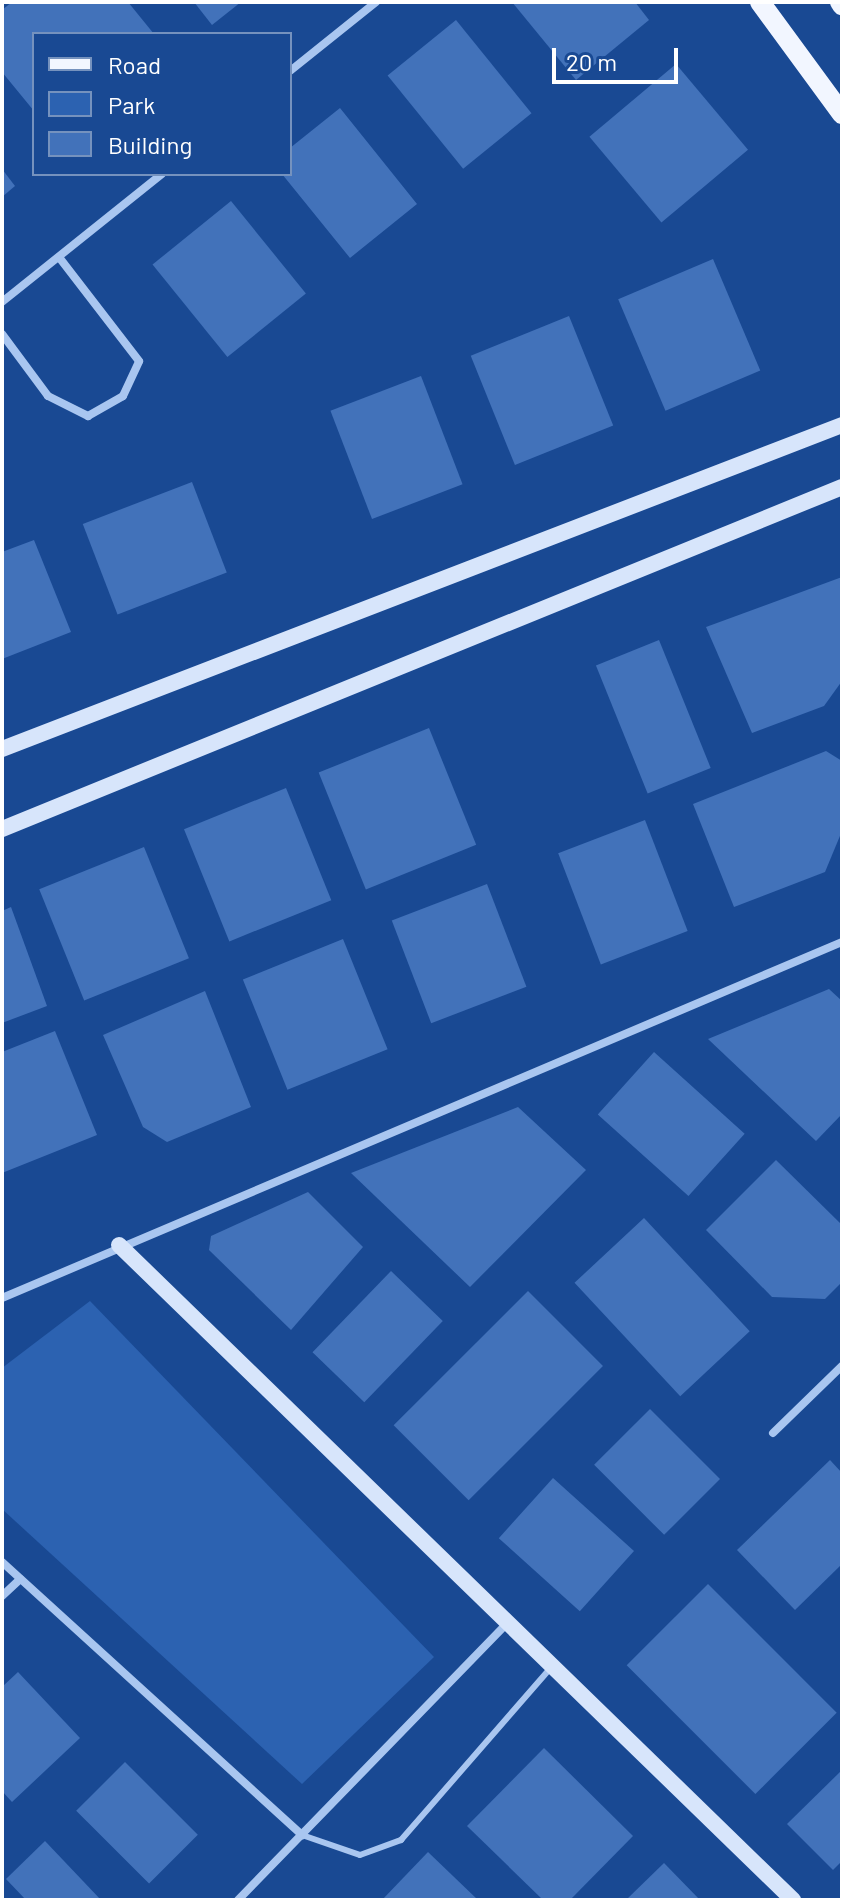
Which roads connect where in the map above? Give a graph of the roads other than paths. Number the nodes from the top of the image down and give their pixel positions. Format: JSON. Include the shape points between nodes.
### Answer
{"nodes":[{"id":1,"x":376,"y":2,"type":"edge"},
{"id":2,"x":760,"y":2,"type":"edge"},
{"id":3,"x":292,"y":69,"type":"edge"},
{"id":4,"x":842,"y":114,"type":"edge"},
{"id":5,"x":160,"y":176,"type":"edge"},
{"id":6,"x":59,"y":257,"type":"junction"},
{"id":7,"x":2,"y":302,"type":"edge"},
{"id":8,"x":2,"y":334,"type":"edge"},
{"id":9,"x":842,"y":425,"type":"edge"},
{"id":10,"x":842,"y":487,"type":"edge"},
{"id":11,"x":2,"y":749,"type":"edge"},
{"id":12,"x":2,"y":829,"type":"edge"},
{"id":13,"x":842,"y":942,"type":"edge"},
{"id":14,"x":119,"y":1245,"type":"junction"},
{"id":15,"x":2,"y":1298,"type":"edge"},
{"id":16,"x":842,"y":1366,"type":"edge"},
{"id":17,"x":773,"y":1433,"type":"dead end"},
{"id":18,"x":2,"y":1562,"type":"edge"},
{"id":19,"x":20,"y":1579,"type":"junction"},
{"id":20,"x":2,"y":1596,"type":"edge"},
{"id":21,"x":508,"y":1623,"type":"junction"},
{"id":22,"x":552,"y":1666,"type":"junction"},
{"id":23,"x":302,"y":1835,"type":"junction"},
{"id":24,"x":238,"y":1900,"type":"edge"},
{"id":25,"x":793,"y":1900,"type":"edge"}],
"edges":[{"from":1,"to":3,"type":"street"},
{"from":2,"to":4,"type":"main road"},
{"from":5,"to":6,"type":"street"},
{"from":6,"to":7,"type":"street"},
{"from":6,"to":8,"type":"street","via":[[139,361],[123,396],[88,416],[48,396]]},
{"from":9,"to":11,"type":"street"},
{"from":10,"to":12,"type":"street"},
{"from":13,"to":14,"type":"street"},
{"from":14,"to":15,"type":"street"},
{"from":14,"to":21,"type":"street"},
{"from":16,"to":17,"type":"street"},
{"from":18,"to":19,"type":"street"},
{"from":19,"to":20,"type":"street"},
{"from":19,"to":23,"type":"street"},
{"from":21,"to":22,"type":"street"},
{"from":21,"to":23,"type":"street"},
{"from":22,"to":23,"type":"lane","via":[[401,1840],[360,1855]]},
{"from":22,"to":25,"type":"street"},
{"from":23,"to":24,"type":"street"}]}
